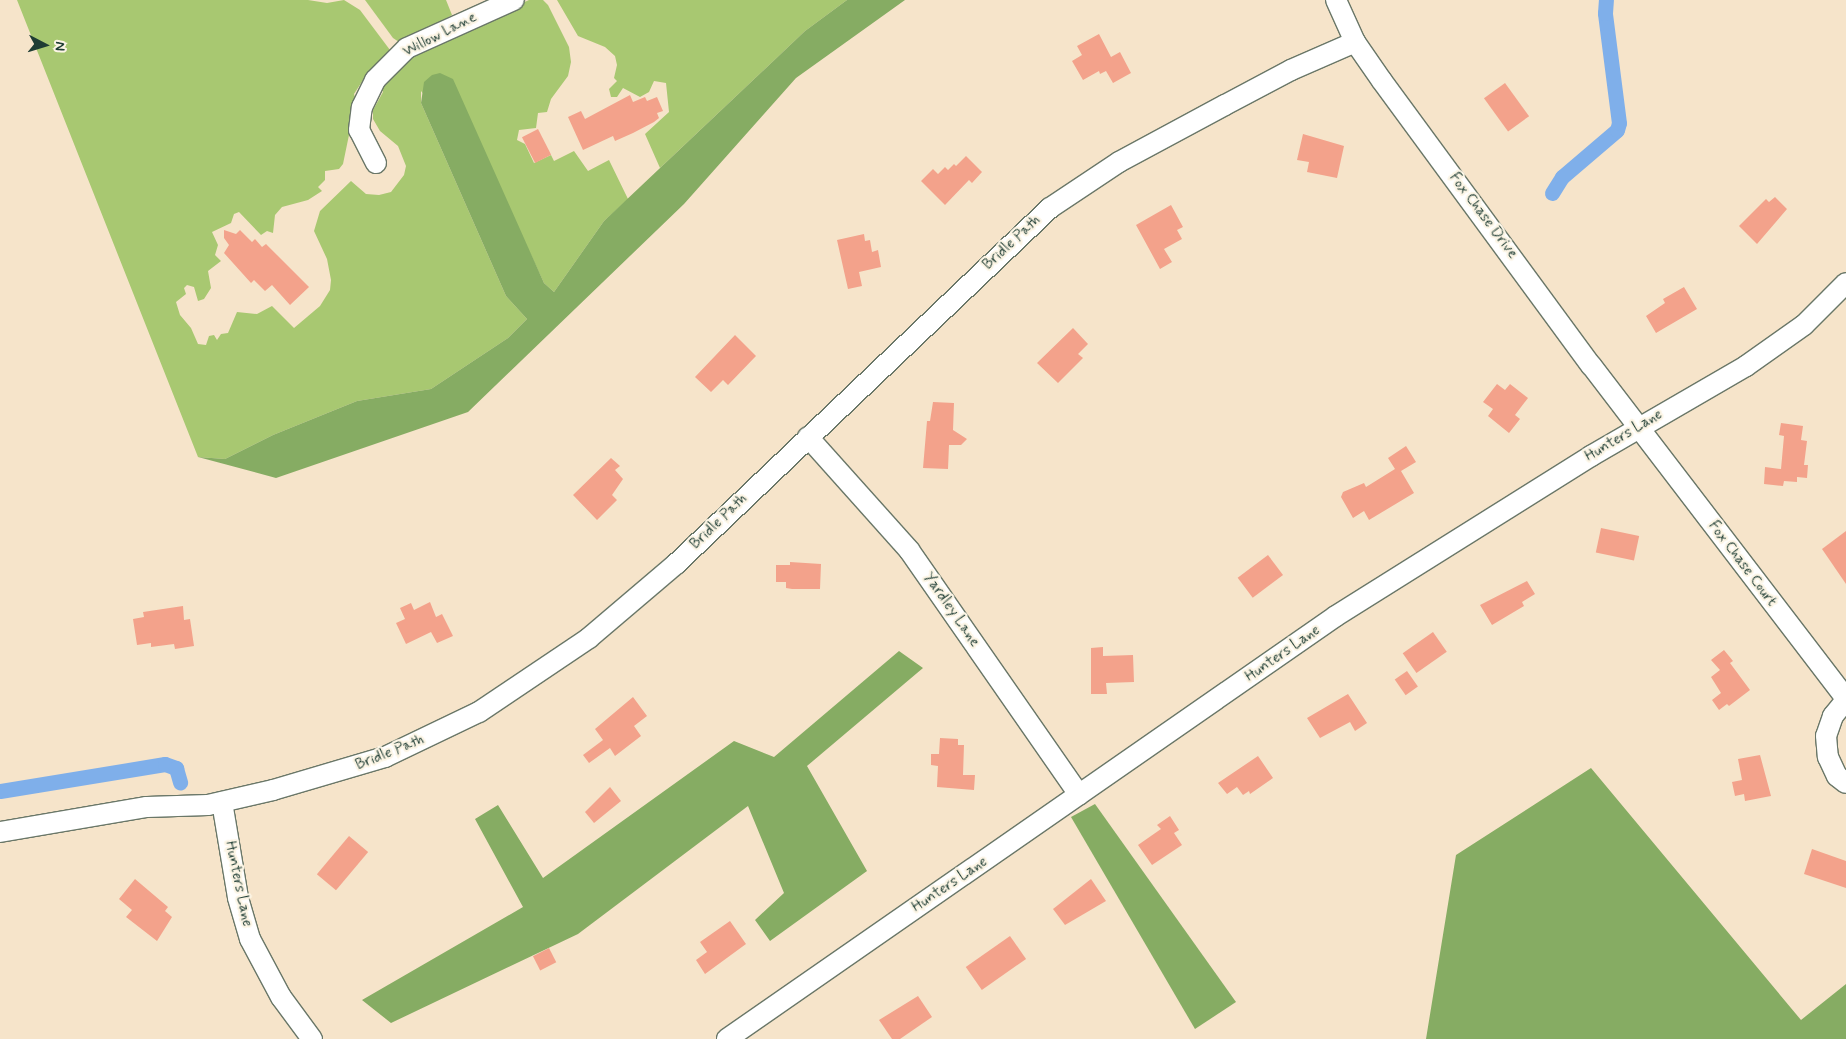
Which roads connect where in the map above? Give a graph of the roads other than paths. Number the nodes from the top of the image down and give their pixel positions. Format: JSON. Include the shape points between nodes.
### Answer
{"nodes":[{"id":1,"x":514,"y":0,"type":"edge"},
{"id":2,"x":1336,"y":0,"type":"edge"},
{"id":3,"x":1355,"y":42,"type":"junction"},
{"id":4,"x":376,"y":163,"type":"dead end"},
{"id":5,"x":1846,"y":283,"type":"edge"},
{"id":6,"x":1639,"y":427,"type":"junction"},
{"id":7,"x":808,"y":437,"type":"junction"},
{"id":8,"x":1846,"y":700,"type":"edge"},
{"id":9,"x":1846,"y":783,"type":"edge"},
{"id":10,"x":1079,"y":795,"type":"junction"},
{"id":11,"x":222,"y":802,"type":"junction"},
{"id":12,"x":0,"y":832,"type":"edge"},
{"id":13,"x":312,"y":1039,"type":"edge"},
{"id":14,"x":727,"y":1039,"type":"edge"}],
"edges":[{"from":1,"to":4,"type":"street","name":"Willow Lane","via":[[408,48],[375,80],[362,107],[359,130]]},
{"from":2,"to":3,"type":"street","name":"Fox Chase Drive"},
{"from":3,"to":6,"type":"street","name":"Fox Chase Drive"},
{"from":3,"to":7,"type":"street","name":"Bridle Path","via":[[1291,70],[1119,162],[1050,208]]},
{"from":5,"to":6,"type":"street","name":"Hunters Lane","via":[[1804,326],[1746,366]]},
{"from":6,"to":8,"type":"street","name":"Fox Chase Court"},
{"from":6,"to":10,"type":"street","name":"Hunters Lane","via":[[1336,616]]},
{"from":7,"to":10,"type":"street","name":"Yardley Lane","via":[[909,550]]},
{"from":7,"to":11,"type":"street","name":"Bridle Path","via":[[676,564],[612,619],[479,712],[365,764]]},
{"from":8,"to":9,"type":"street","name":"Fox Chase Court","via":[[1833,716],[1826,736],[1828,757],[1838,776]]},
{"from":10,"to":14,"type":"street","name":"Hunters Lane"},
{"from":11,"to":12,"type":"street","name":"Bridle Path","via":[[147,807]]},
{"from":11,"to":13,"type":"street","name":"Hunters Lane","via":[[238,898],[250,939],[281,997]]}]}
